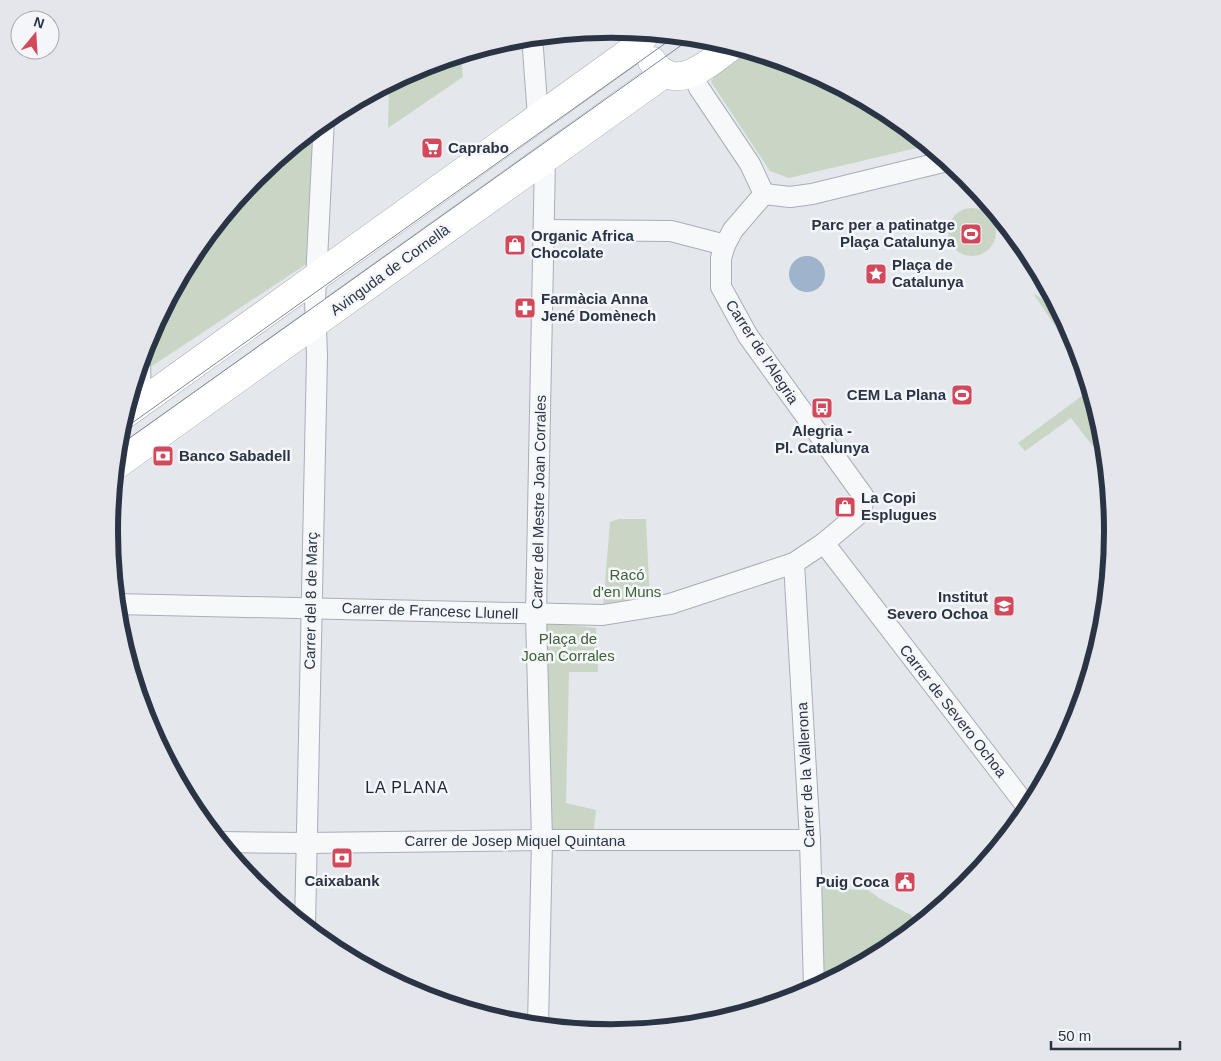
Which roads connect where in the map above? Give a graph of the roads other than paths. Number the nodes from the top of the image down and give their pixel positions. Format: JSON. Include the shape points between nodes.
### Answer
{"nodes":[{"id":1,"x":642,"y":39,"type":"edge"},
{"id":2,"x":647,"y":39,"type":"edge"},
{"id":3,"x":533,"y":44,"type":"edge"},
{"id":4,"x":725,"y":51,"type":"edge"},
{"id":5,"x":665,"y":73,"type":"junction"},
{"id":6,"x":693,"y":74,"type":"junction"},
{"id":7,"x":538,"y":117,"type":"junction"},
{"id":8,"x":323,"y":130,"type":"edge"},
{"id":9,"x":545,"y":159,"type":"junction"},
{"id":10,"x":939,"y":163,"type":"edge"},
{"id":11,"x":764,"y":194,"type":"junction"},
{"id":12,"x":544,"y":230,"type":"junction"},
{"id":13,"x":725,"y":245,"type":"junction"},
{"id":14,"x":316,"y":277,"type":"junction"},
{"id":15,"x":316,"y":323,"type":"junction"},
{"id":16,"x":132,"y":409,"type":"edge"},
{"id":17,"x":123,"y":460,"type":"edge"},
{"id":18,"x":864,"y":504,"type":"joint"},
{"id":19,"x":824,"y":543,"type":"junction"},
{"id":20,"x":794,"y":563,"type":"junction"},
{"id":21,"x":123,"y":604,"type":"edge"},
{"id":22,"x":311,"y":607,"type":"junction"},
{"id":23,"x":536,"y":615,"type":"junction"},
{"id":24,"x":1022,"y":800,"type":"edge"},
{"id":25,"x":542,"y":840,"type":"junction"},
{"id":26,"x":810,"y":840,"type":"junction"},
{"id":27,"x":228,"y":842,"type":"edge"},
{"id":28,"x":306,"y":843,"type":"junction"},
{"id":29,"x":305,"y":918,"type":"edge"},
{"id":30,"x":814,"y":980,"type":"edge"},
{"id":31,"x":538,"y":1018,"type":"edge"}],
"edges":[{"from":1,"to":7,"type":"street","via":[[635,48]]},
{"from":2,"to":5,"type":"street","via":[[646,49],[656,68]]},
{"from":3,"to":7,"type":"street"},
{"from":4,"to":6,"type":"street"},
{"from":5,"to":6,"type":"street","via":[[678,76]]},
{"from":5,"to":9,"type":"street","name":"Avinguda de Cornellà"},
{"from":6,"to":11,"type":"street","via":[[750,164]]},
{"from":7,"to":14,"type":"street"},
{"from":8,"to":14,"type":"street","name":"Carrer del 8 de Març"},
{"from":9,"to":12,"type":"street","name":"Carrer del Mestre Joan Corrales"},
{"from":9,"to":15,"type":"street","name":"Avinguda de Cornellà"},
{"from":10,"to":11,"type":"street","via":[[812,194],[790,197]]},
{"from":11,"to":13,"type":"street","name":"Carrer de l'Alegria","via":[[732,230]]},
{"from":12,"to":13,"type":"street","via":[[671,231]]},
{"from":12,"to":23,"type":"street","name":"Carrer del Mestre Joan Corrales"},
{"from":13,"to":18,"type":"street","name":"Carrer de l'Alegria","via":[[720,271],[721,287],[728,303],[821,440],[860,488]]},
{"from":14,"to":15,"type":"street","name":"Carrer del 8 de Març"},
{"from":14,"to":16,"type":"street"},
{"from":15,"to":17,"type":"street","name":"Avinguda de Cornellà"},
{"from":15,"to":22,"type":"street","name":"Carrer del 8 de Març"},
{"from":18,"to":19,"type":"street","name":"Carrer de Francesc Llunell","via":[[861,512]]},
{"from":19,"to":20,"type":"street","name":"Carrer de Francesc Llunell"},
{"from":19,"to":24,"type":"street","name":"Carrer de Severo Ochoa"},
{"from":20,"to":23,"type":"street","name":"Carrer de Francesc Llunell","via":[[670,604],[603,616]]},
{"from":20,"to":26,"type":"street","name":"Carrer de la Vallerona"},
{"from":21,"to":22,"type":"street","name":"Carrer de Francesc Llunell"},
{"from":22,"to":23,"type":"street","name":"Carrer de Francesc Llunell"},
{"from":22,"to":28,"type":"street","name":"Carrer del 8 de Març"},
{"from":23,"to":25,"type":"street","name":"Carrer del Mestre Joan Corrales"},
{"from":25,"to":26,"type":"street","name":"Carrer de Josep Miquel Quintana"},
{"from":25,"to":28,"type":"street","name":"Carrer de Josep Miquel Quintana"},
{"from":25,"to":31,"type":"street","name":"Carrer del Mestre Joan Corrales"},
{"from":26,"to":30,"type":"street","name":"Carrer de la Vallerona"},
{"from":27,"to":28,"type":"street","name":"Carrer de Josep Miquel Quintana"},
{"from":28,"to":29,"type":"street","name":"Carrer del 8 de Març"}]}
